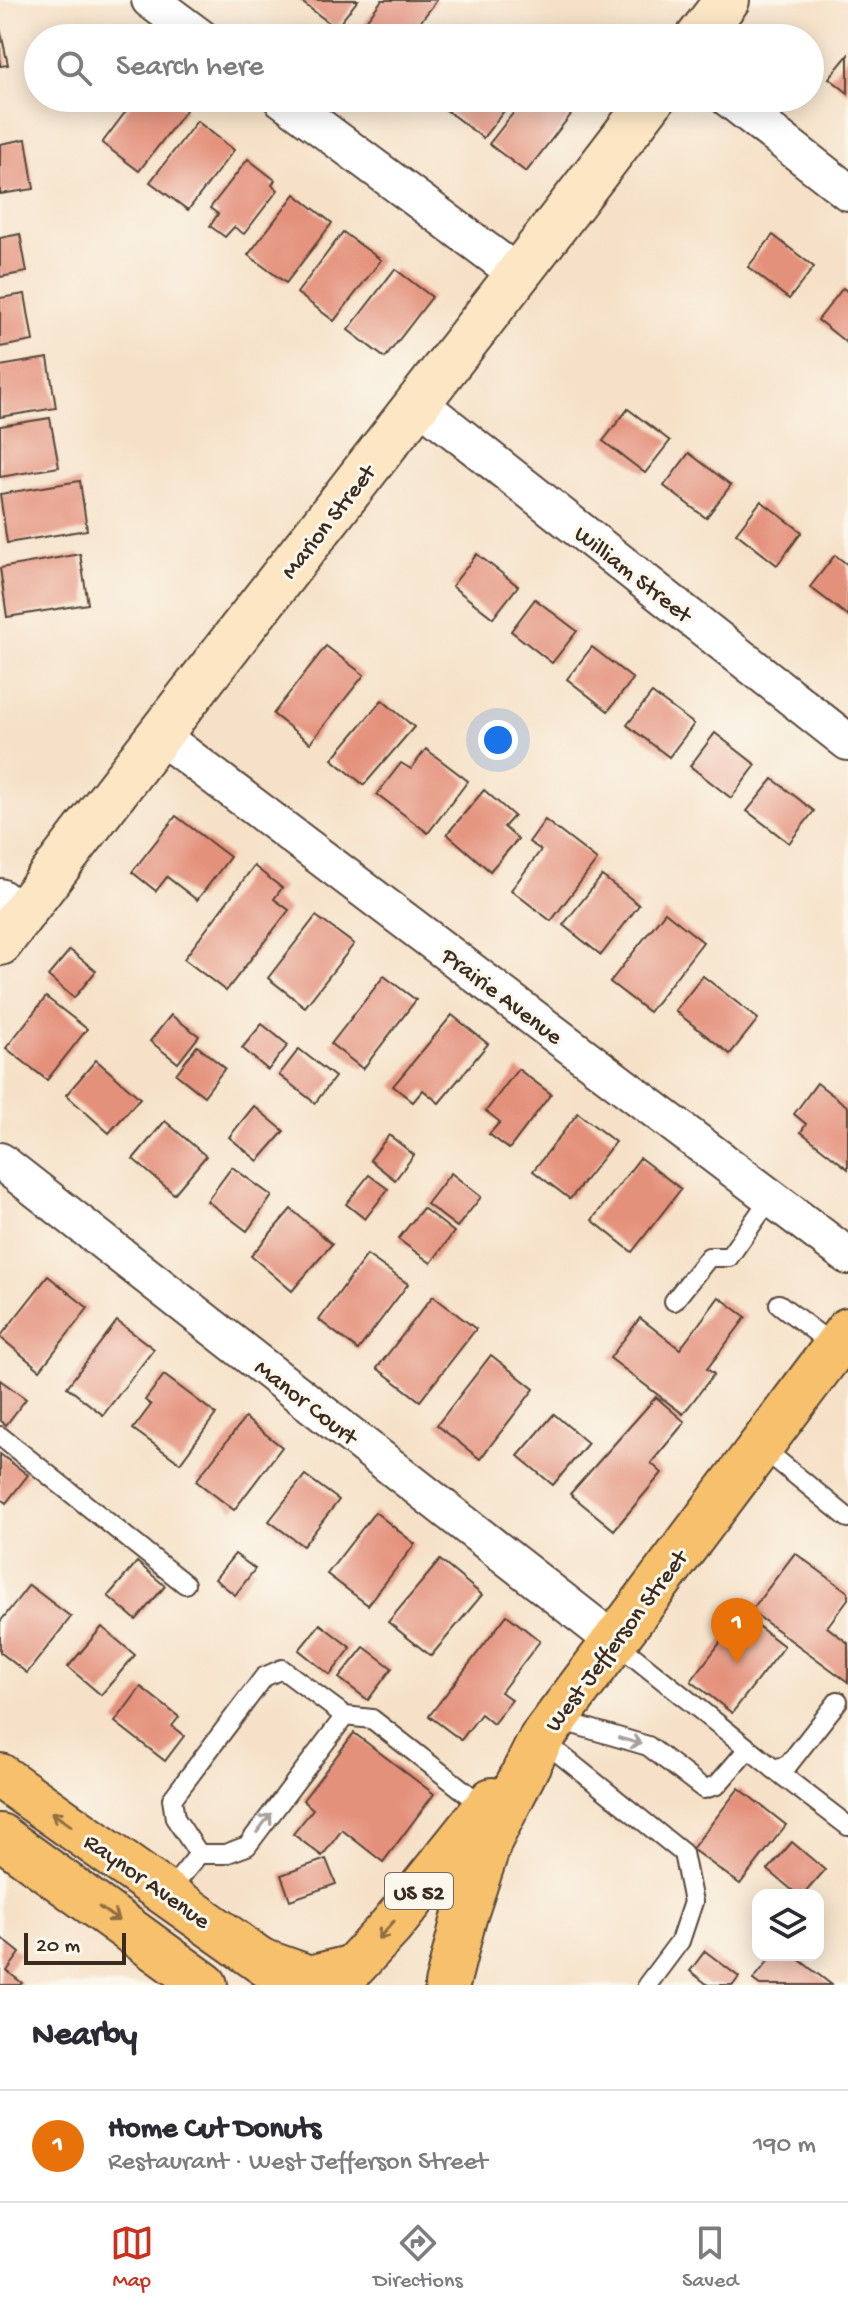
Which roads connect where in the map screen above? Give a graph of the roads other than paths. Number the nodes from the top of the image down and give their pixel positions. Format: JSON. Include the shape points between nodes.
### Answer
{"nodes":[{"id":1,"x":150,"y":0,"type":"edge"},
{"id":2,"x":727,"y":0,"type":"edge"},
{"id":3,"x":182,"y":24,"type":"edge"},
{"id":4,"x":709,"y":24,"type":"edge"},
{"id":5,"x":300,"y":112,"type":"edge"},
{"id":6,"x":642,"y":112,"type":"edge"},
{"id":7,"x":746,"y":112,"type":"edge"},
{"id":8,"x":848,"y":192,"type":"edge"},
{"id":9,"x":519,"y":275,"type":"junction"},
{"id":10,"x":420,"y":404,"type":"junction"},
{"id":11,"x":158,"y":734,"type":"junction"},
{"id":12,"x":848,"y":742,"type":"edge"},
{"id":13,"x":7,"y":918,"type":"edge"},
{"id":14,"x":0,"y":1161,"type":"edge"},
{"id":15,"x":771,"y":1197,"type":"junction"},
{"id":16,"x":848,"y":1256,"type":"edge"},
{"id":17,"x":674,"y":1301,"type":"dead end"},
{"id":18,"x":779,"y":1304,"type":"dead end"},
{"id":19,"x":841,"y":1339,"type":"edge"},
{"id":20,"x":0,"y":1436,"type":"edge"},
{"id":21,"x":760,"y":1446,"type":"junction"},
{"id":22,"x":848,"y":1518,"type":"edge"},
{"id":23,"x":185,"y":1584,"type":"dead end"},
{"id":24,"x":614,"y":1641,"type":"junction"},
{"id":25,"x":838,"y":1701,"type":"dead end"},
{"id":26,"x":345,"y":1716,"type":"junction"},
{"id":27,"x":548,"y":1729,"type":"junction"},
{"id":28,"x":748,"y":1749,"type":"junction"},
{"id":29,"x":774,"y":1769,"type":"junction"},
{"id":30,"x":0,"y":1776,"type":"edge"},
{"id":31,"x":486,"y":1808,"type":"junction"},
{"id":32,"x":848,"y":1826,"type":"edge"},
{"id":33,"x":0,"y":1836,"type":"edge"},
{"id":34,"x":199,"y":1854,"type":"junction"},
{"id":35,"x":167,"y":1894,"type":"junction"},
{"id":36,"x":279,"y":1973,"type":"edge"},
{"id":37,"x":205,"y":1985,"type":"edge"},
{"id":38,"x":447,"y":1985,"type":"edge"},
{"id":39,"x":647,"y":1985,"type":"edge"}],
"edges":[{"from":1,"to":3,"type":"street"},
{"from":2,"to":4,"type":"street"},
{"from":5,"to":9,"type":"street"},
{"from":6,"to":9,"type":"street","name":"Marion Street"},
{"from":7,"to":8,"type":"street"},
{"from":9,"to":10,"type":"street","name":"Marion Street"},
{"from":10,"to":11,"type":"street","name":"Marion Street"},
{"from":10,"to":12,"type":"street","name":"William Street"},
{"from":11,"to":13,"type":"street","name":"Marion Street"},
{"from":11,"to":15,"type":"street","name":"Prairie Avenue"},
{"from":14,"to":24,"type":"street","name":"Manor Court"},
{"from":15,"to":16,"type":"street","name":"Prairie Avenue"},
{"from":15,"to":17,"type":"lane","via":[[729,1257],[709,1257]]},
{"from":18,"to":19,"type":"lane"},
{"from":19,"to":21,"type":"main road","name":"West Jefferson Street","number":"US 52"},
{"from":20,"to":23,"type":"lane"},
{"from":21,"to":22,"type":"lane"},
{"from":21,"to":24,"type":"main road","name":"West Jefferson Street","number":"US 52"},
{"from":24,"to":27,"type":"main road","name":"West Jefferson Street","number":"US 52"},
{"from":24,"to":28,"type":"lane"},
{"from":25,"to":29,"type":"lane","via":[[788,1765]]},
{"from":26,"to":31,"type":"lane","via":[[372,1719]]},
{"from":34,"to":26,"type":"lane","one_way":true,"via":[[225,1854],[247,1846]]},
{"from":26,"to":34,"type":"lane","via":[[282,1669],[264,1677],[172,1799],[175,1818]]},
{"from":27,"to":28,"type":"lane","one_way":true,"via":[[648,1746],[704,1789],[717,1785]]},
{"from":27,"to":31,"type":"main road","number":"US 52"},
{"from":27,"to":38,"type":"main road","name":"West Jefferson Street","number":"US 52","via":[[490,1840]]},
{"from":27,"to":39,"type":"lane","via":[[683,1853],[693,1902],[680,1941]]},
{"from":28,"to":29,"type":"lane"},
{"from":29,"to":32,"type":"lane"},
{"from":35,"to":30,"type":"main road","name":"Raynor Avenue","number":"US 52","one_way":true},
{"from":31,"to":36,"type":"main road","number":"US 52","one_way":true,"via":[[353,1967],[310,1978]]},
{"from":33,"to":37,"type":"main road","name":"Raynor Avenue","one_way":true},
{"from":34,"to":35,"type":"lane"},
{"from":35,"to":36,"type":"main road","name":"Raynor Avenue","number":"US 52"}]}
